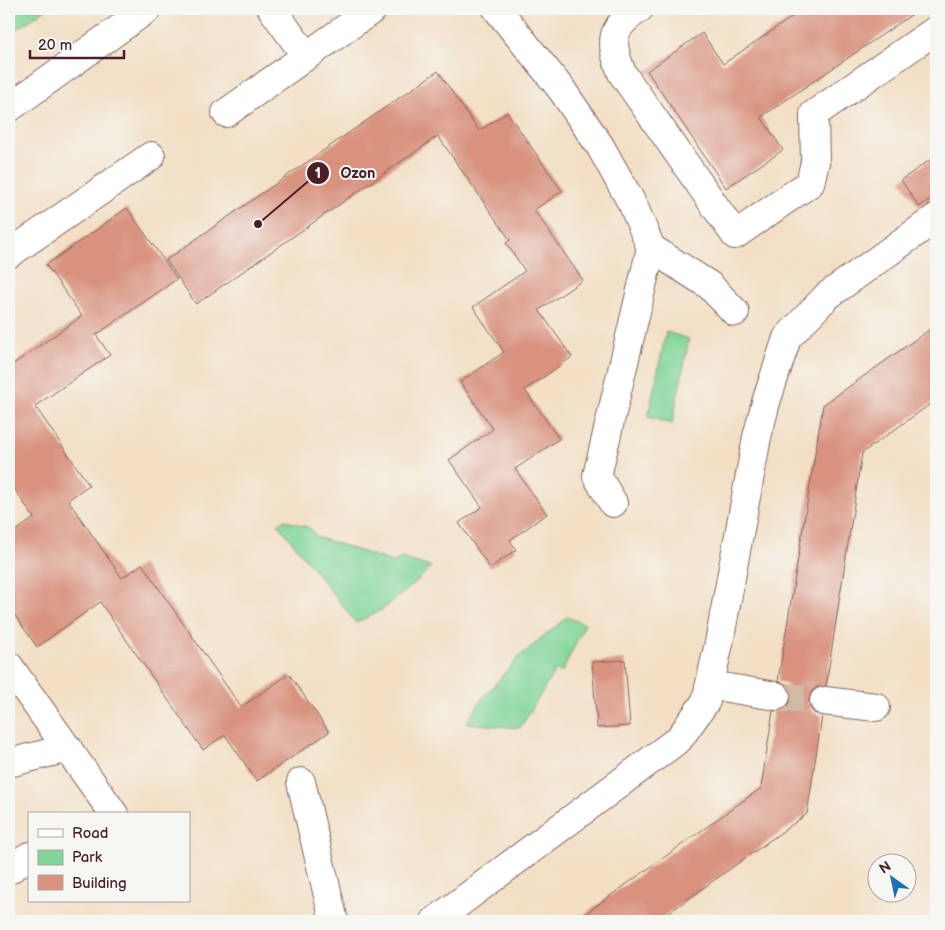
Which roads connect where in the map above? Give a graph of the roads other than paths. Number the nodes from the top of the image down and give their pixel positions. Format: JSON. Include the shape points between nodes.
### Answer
{"nodes":[{"id":1,"x":147,"y":9,"type":"edge"},
{"id":2,"x":272,"y":9,"type":"edge"},
{"id":3,"x":372,"y":9,"type":"edge"},
{"id":4,"x":498,"y":9,"type":"edge"},
{"id":5,"x":633,"y":10,"type":"edge"},
{"id":6,"x":936,"y":30,"type":"edge"},
{"id":7,"x":306,"y":56,"type":"junction"},
{"id":8,"x":9,"y":108,"type":"edge"},
{"id":9,"x":226,"y":113,"type":"dead end"},
{"id":10,"x":151,"y":156,"type":"dead end"},
{"id":11,"x":936,"y":218,"type":"edge"},
{"id":12,"x":650,"y":248,"type":"junction"},
{"id":13,"x":9,"y":254,"type":"edge"},
{"id":14,"x":735,"y":312,"type":"dead end"},
{"id":15,"x":613,"y":503,"type":"dead end"},
{"id":16,"x":9,"y":666,"type":"edge"},
{"id":17,"x":710,"y":685,"type":"junction"},
{"id":18,"x":776,"y":696,"type":"tunnel mouth"},
{"id":19,"x":824,"y":701,"type":"tunnel mouth"},
{"id":20,"x":876,"y":707,"type":"dead end"},
{"id":21,"x":68,"y":748,"type":"junction"},
{"id":22,"x":9,"y":763,"type":"edge"},
{"id":23,"x":301,"y":782,"type":"dead end"},
{"id":24,"x":102,"y":810,"type":"edge"},
{"id":25,"x":28,"y":857,"type":"edge"},
{"id":26,"x":9,"y":870,"type":"edge"},
{"id":27,"x":334,"y":921,"type":"edge"},
{"id":28,"x":435,"y":921,"type":"edge"}],
"edges":[{"from":1,"to":8,"type":"street"},
{"from":2,"to":7,"type":"street"},
{"from":3,"to":7,"type":"street"},
{"from":4,"to":12,"type":"street","via":[[562,90],[600,146],[633,206]]},
{"from":5,"to":6,"type":"street","via":[[615,34],[615,55],[622,72],[735,234],[810,183],[815,162],[814,114]]},
{"from":7,"to":9,"type":"street"},
{"from":10,"to":13,"type":"street"},
{"from":11,"to":17,"type":"street","via":[[827,296],[787,338],[756,437]]},
{"from":12,"to":14,"type":"street","via":[[709,285]]},
{"from":12,"to":15,"type":"street","via":[[597,476]]},
{"from":16,"to":21,"type":"street"},
{"from":17,"to":18,"type":"street"},
{"from":17,"to":28,"type":"street","via":[[706,701],[679,739]]},
{"from":19,"to":20,"type":"street"},
{"from":21,"to":22,"type":"street"},
{"from":21,"to":24,"type":"street"},
{"from":23,"to":27,"type":"street"},
{"from":25,"to":26,"type":"street"}]}
